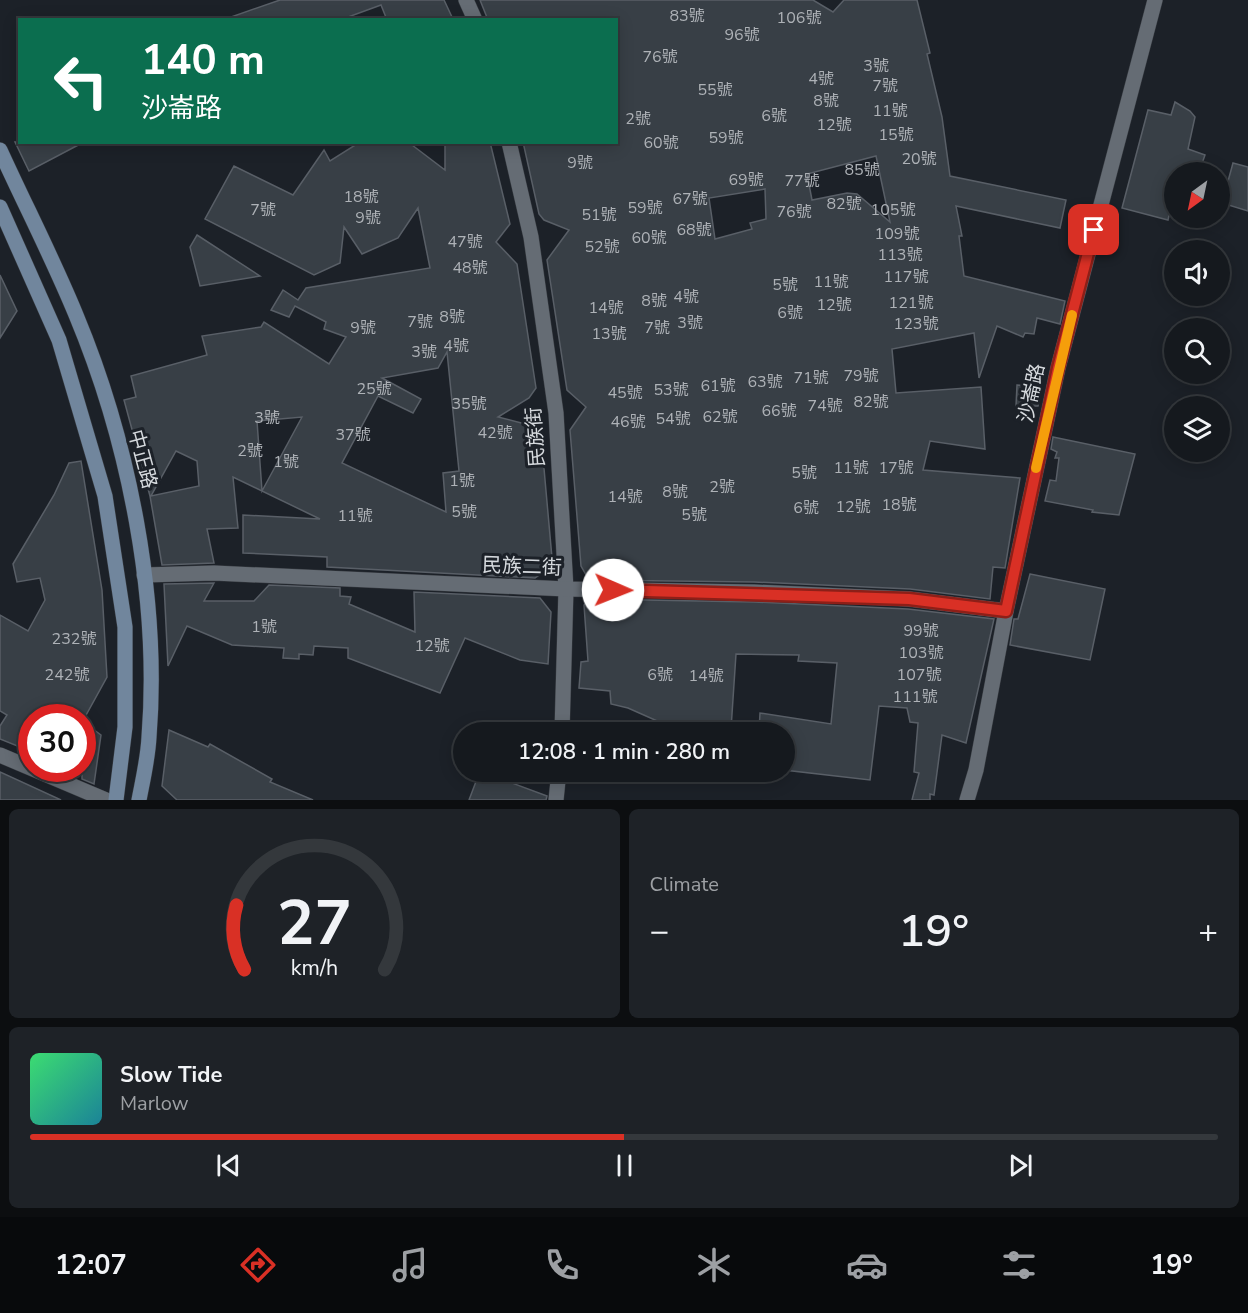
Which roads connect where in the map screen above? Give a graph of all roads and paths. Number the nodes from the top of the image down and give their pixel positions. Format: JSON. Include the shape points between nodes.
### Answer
{"nodes":[{"id":1,"x":466,"y":0,"type":"edge"},
{"id":2,"x":1155,"y":0,"type":"edge"},
{"id":3,"x":474,"y":18,"type":"edge"},
{"id":4,"x":509,"y":144,"type":"edge"},
{"id":5,"x":0,"y":150,"type":"edge"},
{"id":6,"x":0,"y":207,"type":"edge"},
{"id":7,"x":144,"y":576,"type":"junction"},
{"id":8,"x":566,"y":589,"type":"junction"},
{"id":9,"x":1006,"y":611,"type":"junction"},
{"id":10,"x":562,"y":722,"type":"edge"},
{"id":11,"x":0,"y":755,"type":"edge"},
{"id":12,"x":558,"y":782,"type":"edge"},
{"id":13,"x":106,"y":800,"type":"edge"},
{"id":14,"x":116,"y":800,"type":"edge"},
{"id":15,"x":140,"y":800,"type":"edge"},
{"id":16,"x":556,"y":800,"type":"edge"},
{"id":17,"x":967,"y":800,"type":"edge"}],
"edges":[{"from":1,"to":3,"type":"street"},
{"from":2,"to":9,"type":"street","name":"沙崙路","via":[[1058,368]]},
{"from":4,"to":8,"type":"street","name":"民族街","via":[[531,237],[556,413]]},
{"from":5,"to":7,"type":"main road","name":"中正路","via":[[77,316],[130,480]]},
{"from":6,"to":14,"type":"main road","via":[[58,340],[105,496],[125,627],[125,727]]},
{"from":7,"to":8,"type":"street","name":"民族二街","via":[[214,573]]},
{"from":7,"to":15,"type":"main road","name":"中正路","via":[[149,737]]},
{"from":8,"to":9,"type":"street","name":"民族二街","via":[[909,599]]},
{"from":8,"to":10,"type":"street","name":"民族街"},
{"from":9,"to":17,"type":"street","name":"沙崙路"},
{"from":11,"to":13,"type":"street"},
{"from":12,"to":16,"type":"street"}]}
